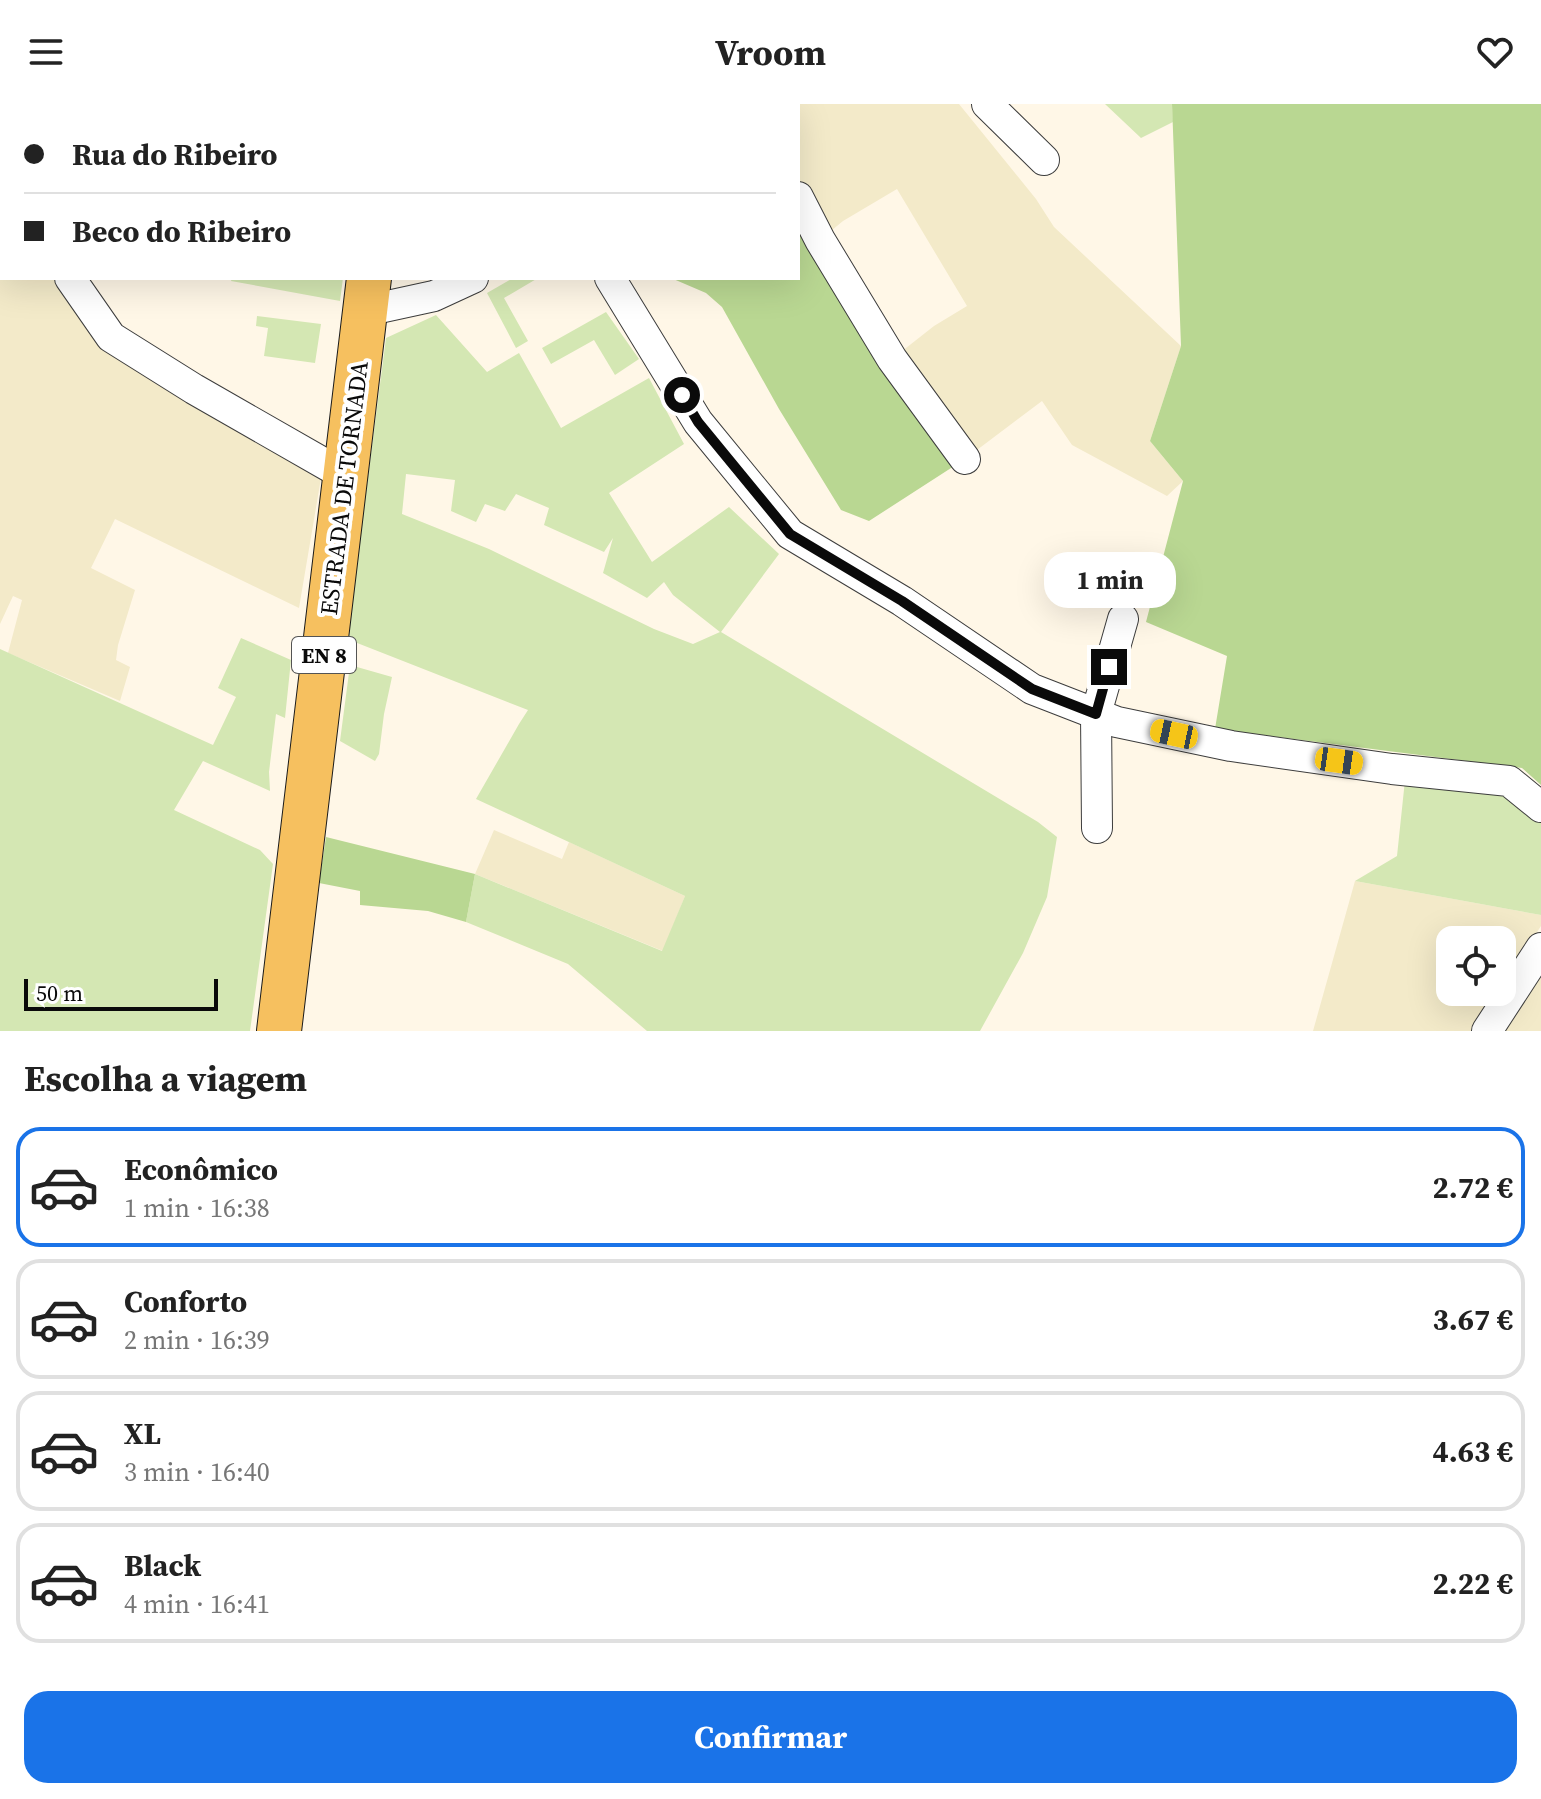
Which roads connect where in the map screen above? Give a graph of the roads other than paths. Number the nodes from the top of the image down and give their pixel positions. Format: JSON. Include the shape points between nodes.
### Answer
{"nodes":[{"id":1,"x":987,"y":104,"type":"edge"},
{"id":2,"x":1044,"y":160,"type":"dead end"},
{"id":3,"x":800,"y":201,"type":"edge"},
{"id":4,"x":71,"y":280,"type":"edge"},
{"id":5,"x":469,"y":280,"type":"edge"},
{"id":6,"x":611,"y":280,"type":"edge"},
{"id":7,"x":367,"y":294,"type":"edge"},
{"id":8,"x":965,"y":459,"type":"dead end"},
{"id":9,"x":346,"y":471,"type":"junction"},
{"id":10,"x":1123,"y":619,"type":"dead end"},
{"id":11,"x":1096,"y":714,"type":"junction"},
{"id":12,"x":1541,"y":807,"type":"edge"},
{"id":13,"x":1097,"y":828,"type":"dead end"},
{"id":14,"x":1541,"y":948,"type":"edge"},
{"id":15,"x":279,"y":1031,"type":"edge"},
{"id":16,"x":1487,"y":1031,"type":"edge"}],
"edges":[{"from":1,"to":2,"type":"street"},
{"from":3,"to":8,"type":"street","via":[[898,367]]},
{"from":4,"to":9,"type":"street","via":[[111,337],[332,468]]},
{"from":5,"to":7,"type":"street","via":[[434,296]]},
{"from":6,"to":11,"type":"street","via":[[698,422],[790,534],[1032,689]]},
{"from":7,"to":9,"type":"main road","name":"ESTRADA DE TORNADA","number":"EN 8"},
{"from":9,"to":15,"type":"main road","name":"ESTRADA DE TORNADA","number":"EN 8"},
{"from":10,"to":11,"type":"street"},
{"from":11,"to":12,"type":"street","via":[[1231,746],[1509,781]]},
{"from":11,"to":13,"type":"street"},
{"from":14,"to":16,"type":"street"}]}
